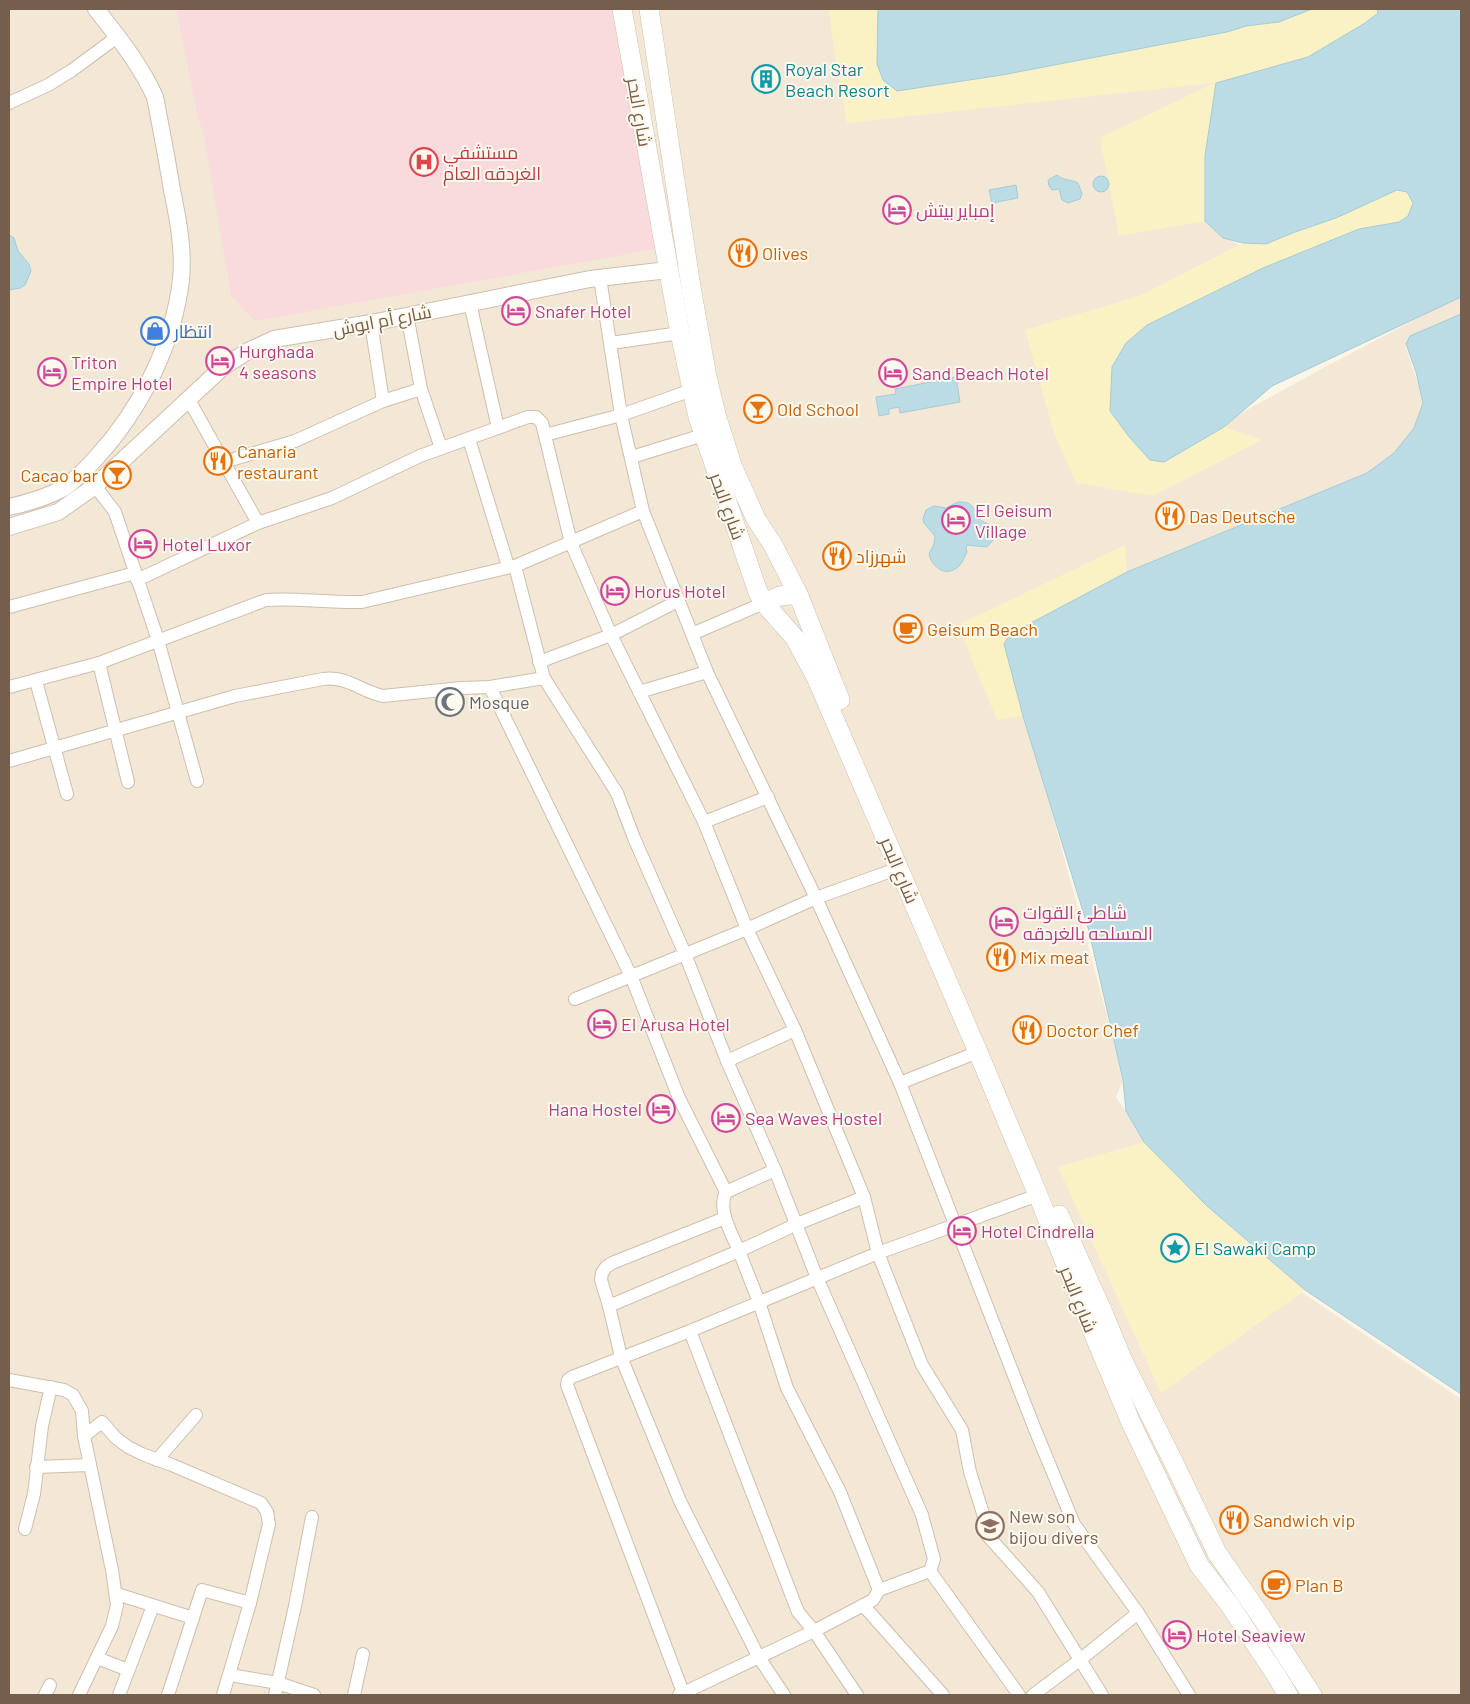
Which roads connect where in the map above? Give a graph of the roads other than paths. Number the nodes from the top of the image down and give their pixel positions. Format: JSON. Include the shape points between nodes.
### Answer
{"nodes":[{"id":1,"x":96,"y":9,"type":"edge"},
{"id":2,"x":622,"y":9,"type":"edge"},
{"id":3,"x":649,"y":9,"type":"edge"},
{"id":4,"x":117,"y":37,"type":"junction"},
{"id":5,"x":9,"y":103,"type":"edge"},
{"id":6,"x":668,"y":270,"type":"junction"},
{"id":7,"x":600,"y":278,"type":"junction"},
{"id":8,"x":470,"y":303,"type":"junction"},
{"id":9,"x":407,"y":315,"type":"junction"},
{"id":10,"x":371,"y":323,"type":"junction"},
{"id":11,"x":680,"y":333,"type":"junction"},
{"id":12,"x":611,"y":344,"type":"junction"},
{"id":13,"x":421,"y":389,"type":"junction"},
{"id":14,"x":692,"y":390,"type":"junction"},
{"id":15,"x":189,"y":400,"type":"junction"},
{"id":16,"x":383,"y":401,"type":"junction"},
{"id":17,"x":621,"y":415,"type":"junction"},
{"id":18,"x":498,"y":428,"type":"junction"},
{"id":19,"x":545,"y":435,"type":"junction"},
{"id":20,"x":703,"y":435,"type":"junction"},
{"id":21,"x":469,"y":439,"type":"junction"},
{"id":22,"x":441,"y":448,"type":"junction"},
{"id":23,"x":632,"y":457,"type":"junction"},
{"id":24,"x":224,"y":462,"type":"junction"},
{"id":25,"x":95,"y":486,"type":"junction"},
{"id":26,"x":9,"y":507,"type":"edge"},
{"id":27,"x":644,"y":511,"type":"junction"},
{"id":28,"x":258,"y":523,"type":"junction"},
{"id":29,"x":9,"y":527,"type":"edge"},
{"id":30,"x":571,"y":543,"type":"junction"},
{"id":31,"x":774,"y":546,"type":"junction"},
{"id":32,"x":746,"y":560,"type":"junction"},
{"id":33,"x":511,"y":566,"type":"junction"},
{"id":34,"x":136,"y":577,"type":"junction"},
{"id":35,"x":798,"y":594,"type":"junction"},
{"id":36,"x":678,"y":601,"type":"junction"},
{"id":37,"x":764,"y":603,"type":"junction"},
{"id":38,"x":9,"y":607,"type":"edge"},
{"id":39,"x":692,"y":634,"type":"junction"},
{"id":40,"x":611,"y":635,"type":"junction"},
{"id":41,"x":158,"y":640,"type":"junction"},
{"id":42,"x":538,"y":662,"type":"junction"},
{"id":43,"x":99,"y":663,"type":"junction"},
{"id":44,"x":707,"y":672,"type":"junction"},
{"id":45,"x":544,"y":678,"type":"junction"},
{"id":46,"x":36,"y":681,"type":"junction"},
{"id":47,"x":9,"y":687,"type":"edge"},
{"id":48,"x":490,"y":688,"type":"junction"},
{"id":49,"x":639,"y":692,"type":"junction"},
{"id":50,"x":178,"y":714,"type":"junction"},
{"id":51,"x":116,"y":730,"type":"junction"},
{"id":52,"x":55,"y":748,"type":"junction"},
{"id":53,"x":9,"y":761,"type":"edge"},
{"id":54,"x":197,"y":781,"type":"dead end"},
{"id":55,"x":128,"y":782,"type":"dead end"},
{"id":56,"x":67,"y":794,"type":"dead end"},
{"id":57,"x":768,"y":797,"type":"junction"},
{"id":58,"x":704,"y":822,"type":"junction"},
{"id":59,"x":899,"y":868,"type":"junction"},
{"id":60,"x":816,"y":898,"type":"junction"},
{"id":61,"x":747,"y":929,"type":"junction"},
{"id":62,"x":686,"y":954,"type":"junction"},
{"id":63,"x":632,"y":976,"type":"junction"},
{"id":64,"x":575,"y":998,"type":"dead end"},
{"id":65,"x":795,"y":1030,"type":"junction"},
{"id":66,"x":978,"y":1052,"type":"junction"},
{"id":67,"x":727,"y":1061,"type":"junction"},
{"id":68,"x":900,"y":1083,"type":"junction"},
{"id":69,"x":775,"y":1170,"type":"junction"},
{"id":70,"x":726,"y":1192,"type":"junction"},
{"id":71,"x":1038,"y":1195,"type":"junction"},
{"id":72,"x":864,"y":1197,"type":"junction"},
{"id":73,"x":725,"y":1218,"type":"junction"},
{"id":74,"x":796,"y":1224,"type":"junction"},
{"id":75,"x":956,"y":1225,"type":"junction"},
{"id":76,"x":739,"y":1251,"type":"junction"},
{"id":77,"x":878,"y":1253,"type":"junction"},
{"id":78,"x":817,"y":1278,"type":"junction"},
{"id":79,"x":759,"y":1302,"type":"junction"},
{"id":80,"x":609,"y":1306,"type":"junction"},
{"id":81,"x":690,"y":1331,"type":"junction"},
{"id":82,"x":622,"y":1357,"type":"junction"},
{"id":83,"x":10,"y":1384,"type":"edge"},
{"id":84,"x":51,"y":1387,"type":"junction"},
{"id":85,"x":196,"y":1414,"type":"dead end"},
{"id":86,"x":84,"y":1436,"type":"junction"},
{"id":87,"x":157,"y":1460,"type":"junction"},
{"id":88,"x":90,"y":1465,"type":"junction"},
{"id":89,"x":36,"y":1467,"type":"junction"},
{"id":90,"x":312,"y":1518,"type":"dead end"},
{"id":91,"x":25,"y":1529,"type":"dead end"},
{"id":92,"x":930,"y":1571,"type":"junction"},
{"id":93,"x":879,"y":1590,"type":"junction"},
{"id":94,"x":117,"y":1594,"type":"junction"},
{"id":95,"x":250,"y":1603,"type":"junction"},
{"id":96,"x":863,"y":1605,"type":"junction"},
{"id":97,"x":153,"y":1606,"type":"junction"},
{"id":98,"x":1138,"y":1613,"type":"junction"},
{"id":99,"x":193,"y":1618,"type":"junction"},
{"id":100,"x":814,"y":1631,"type":"junction"},
{"id":101,"x":363,"y":1654,"type":"dead end"},
{"id":102,"x":758,"y":1656,"type":"junction"},
{"id":103,"x":97,"y":1658,"type":"junction"},
{"id":104,"x":1081,"y":1659,"type":"junction"},
{"id":105,"x":128,"y":1670,"type":"junction"},
{"id":106,"x":230,"y":1675,"type":"junction"},
{"id":107,"x":278,"y":1682,"type":"junction"},
{"id":108,"x":79,"y":1695,"type":"edge"},
{"id":109,"x":119,"y":1695,"type":"edge"},
{"id":110,"x":168,"y":1695,"type":"edge"},
{"id":111,"x":223,"y":1695,"type":"edge"},
{"id":112,"x":275,"y":1695,"type":"edge"},
{"id":113,"x":314,"y":1695,"type":"edge"},
{"id":114,"x":354,"y":1695,"type":"edge"},
{"id":115,"x":681,"y":1695,"type":"edge"},
{"id":116,"x":784,"y":1695,"type":"edge"},
{"id":117,"x":857,"y":1695,"type":"edge"},
{"id":118,"x":944,"y":1695,"type":"edge"},
{"id":119,"x":1019,"y":1695,"type":"edge"},
{"id":120,"x":1033,"y":1695,"type":"edge"},
{"id":121,"x":1102,"y":1695,"type":"edge"},
{"id":122,"x":1189,"y":1695,"type":"edge"},
{"id":123,"x":1288,"y":1695,"type":"edge"},
{"id":124,"x":1312,"y":1695,"type":"edge"}],
"edges":[{"from":1,"to":4,"type":"street"},
{"from":2,"to":6,"type":"main road","name":"شارع البحر"},
{"from":3,"to":31,"type":"main road","name":"شارع البحر","via":[[706,377],[733,468],[756,519]]},
{"from":4,"to":5,"type":"street","via":[[48,85]]},
{"from":4,"to":26,"type":"street","via":[[146,78],[157,106],[180,232],[181,280],[172,325],[132,414],[110,443],[64,488]]},
{"from":6,"to":7,"type":"street","name":"شارع أم ابوش"},
{"from":6,"to":11,"type":"main road","name":"شارع البحر"},
{"from":7,"to":8,"type":"street","name":"شارع أم ابوش"},
{"from":7,"to":12,"type":"street"},
{"from":8,"to":9,"type":"street","name":"شارع أم ابوش"},
{"from":8,"to":18,"type":"street"},
{"from":9,"to":10,"type":"street","name":"شارع أم ابوش"},
{"from":9,"to":13,"type":"street"},
{"from":10,"to":15,"type":"street","name":"شارع أم ابوش","via":[[274,339],[223,367]]},
{"from":10,"to":16,"type":"street"},
{"from":11,"to":12,"type":"street"},
{"from":11,"to":14,"type":"main road","name":"شارع البحر"},
{"from":12,"to":17,"type":"street"},
{"from":13,"to":16,"type":"street"},
{"from":13,"to":22,"type":"street"},
{"from":14,"to":17,"type":"street"},
{"from":14,"to":20,"type":"main road","name":"شارع البحر"},
{"from":15,"to":24,"type":"street"},
{"from":15,"to":25,"type":"street","name":"شارع أم ابوش"},
{"from":16,"to":24,"type":"street","via":[[295,441]]},
{"from":17,"to":19,"type":"street"},
{"from":17,"to":23,"type":"street"},
{"from":18,"to":19,"type":"street","via":[[536,417],[542,423]]},
{"from":18,"to":21,"type":"street"},
{"from":19,"to":30,"type":"street"},
{"from":20,"to":23,"type":"street"},
{"from":20,"to":32,"type":"main road","name":"شارع البحر"},
{"from":21,"to":22,"type":"street"},
{"from":21,"to":33,"type":"street"},
{"from":22,"to":28,"type":"street","via":[[332,498]]},
{"from":23,"to":27,"type":"street"},
{"from":24,"to":28,"type":"street"},
{"from":25,"to":29,"type":"street","name":"شارع أم ابوش","via":[[58,512]]},
{"from":25,"to":34,"type":"street","via":[[115,512]]},
{"from":27,"to":30,"type":"street"},
{"from":27,"to":36,"type":"street"},
{"from":28,"to":34,"type":"street"},
{"from":30,"to":33,"type":"street"},
{"from":30,"to":40,"type":"street"},
{"from":31,"to":32,"type":"main road","via":[[761,556]]},
{"from":31,"to":35,"type":"main road","name":"شارع البحر"},
{"from":32,"to":37,"type":"main road","name":"شارع البحر"},
{"from":33,"to":41,"type":"street","via":[[362,602],[266,600]]},
{"from":33,"to":42,"type":"street"},
{"from":34,"to":38,"type":"street"},
{"from":34,"to":41,"type":"street"},
{"from":35,"to":37,"type":"main road","via":[[780,596]]},
{"from":35,"to":124,"type":"main road","name":"شارع البحر","via":[[894,832],[980,1024],[1122,1361],[1217,1553]]},
{"from":36,"to":39,"type":"street"},
{"from":36,"to":40,"type":"street"},
{"from":37,"to":39,"type":"street"},
{"from":37,"to":59,"type":"main road","name":"شارع البحر","via":[[795,638],[816,677]]},
{"from":39,"to":44,"type":"street"},
{"from":40,"to":42,"type":"street"},
{"from":40,"to":49,"type":"street"},
{"from":41,"to":43,"type":"street"},
{"from":41,"to":50,"type":"street"},
{"from":42,"to":45,"type":"street"},
{"from":43,"to":46,"type":"street"},
{"from":43,"to":51,"type":"street"},
{"from":44,"to":49,"type":"street"},
{"from":44,"to":57,"type":"street"},
{"from":45,"to":48,"type":"street"},
{"from":45,"to":62,"type":"street","via":[[616,793]]},
{"from":46,"to":47,"type":"street"},
{"from":46,"to":52,"type":"street"},
{"from":48,"to":50,"type":"street","via":[[383,696],[332,678],[235,696]]},
{"from":48,"to":63,"type":"street"},
{"from":49,"to":58,"type":"street"},
{"from":50,"to":51,"type":"street"},
{"from":50,"to":54,"type":"street"},
{"from":51,"to":52,"type":"street"},
{"from":51,"to":55,"type":"street"},
{"from":52,"to":53,"type":"street"},
{"from":52,"to":56,"type":"street"},
{"from":57,"to":58,"type":"street"},
{"from":57,"to":60,"type":"street"},
{"from":58,"to":61,"type":"street"},
{"from":59,"to":60,"type":"street"},
{"from":59,"to":66,"type":"main road","name":"شارع البحر"},
{"from":60,"to":61,"type":"street"},
{"from":60,"to":68,"type":"street"},
{"from":61,"to":62,"type":"street"},
{"from":61,"to":65,"type":"street"},
{"from":62,"to":63,"type":"street"},
{"from":62,"to":67,"type":"street"},
{"from":63,"to":64,"type":"street"},
{"from":63,"to":70,"type":"street","via":[[679,1098]]},
{"from":65,"to":67,"type":"street"},
{"from":65,"to":72,"type":"street"},
{"from":66,"to":68,"type":"street"},
{"from":66,"to":71,"type":"main road","name":"شارع البحر"},
{"from":67,"to":69,"type":"street"},
{"from":68,"to":75,"type":"street"},
{"from":69,"to":70,"type":"street"},
{"from":69,"to":74,"type":"street"},
{"from":70,"to":73,"type":"street","via":[[722,1200]]},
{"from":71,"to":75,"type":"street"},
{"from":71,"to":123,"type":"main road","name":"شارع البحر","via":[[1132,1425],[1200,1565]]},
{"from":72,"to":74,"type":"street"},
{"from":72,"to":77,"type":"street"},
{"from":73,"to":76,"type":"street"},
{"from":73,"to":80,"type":"street","via":[[612,1262],[602,1273],[601,1280]]},
{"from":74,"to":76,"type":"street"},
{"from":74,"to":78,"type":"street"},
{"from":75,"to":77,"type":"street"},
{"from":75,"to":98,"type":"street","via":[[1074,1524]]},
{"from":76,"to":79,"type":"street"},
{"from":76,"to":80,"type":"street"},
{"from":77,"to":78,"type":"street"},
{"from":77,"to":104,"type":"street","via":[[922,1365],[962,1430],[988,1536],[1038,1592]]},
{"from":78,"to":79,"type":"street"},
{"from":78,"to":92,"type":"street","via":[[922,1515],[934,1560]]},
{"from":79,"to":81,"type":"street"},
{"from":79,"to":93,"type":"street","via":[[787,1388],[840,1492]]},
{"from":80,"to":82,"type":"street"},
{"from":81,"to":82,"type":"street"},
{"from":81,"to":100,"type":"street","via":[[798,1612]]},
{"from":82,"to":102,"type":"street","via":[[680,1501]]},
{"from":82,"to":115,"type":"street","via":[[572,1377],[567,1385]]},
{"from":83,"to":84,"type":"street"},
{"from":84,"to":86,"type":"street","via":[[73,1395],[82,1411]]},
{"from":84,"to":89,"type":"street"},
{"from":85,"to":87,"type":"street"},
{"from":86,"to":87,"type":"street","via":[[102,1422],[128,1447]]},
{"from":86,"to":88,"type":"street"},
{"from":87,"to":95,"type":"street","via":[[261,1503],[268,1512],[269,1524]]},
{"from":88,"to":89,"type":"street"},
{"from":88,"to":94,"type":"street"},
{"from":89,"to":91,"type":"street","via":[[34,1494]]},
{"from":90,"to":107,"type":"street"},
{"from":92,"to":93,"type":"street"},
{"from":92,"to":119,"type":"street"},
{"from":93,"to":96,"type":"street","via":[[873,1600]]},
{"from":94,"to":97,"type":"street"},
{"from":94,"to":103,"type":"street","via":[[116,1616]]},
{"from":95,"to":99,"type":"street","via":[[202,1590]]},
{"from":95,"to":106,"type":"street"},
{"from":96,"to":100,"type":"street"},
{"from":96,"to":118,"type":"street"},
{"from":97,"to":99,"type":"street"},
{"from":97,"to":105,"type":"street"},
{"from":98,"to":104,"type":"street"},
{"from":98,"to":122,"type":"street"},
{"from":99,"to":110,"type":"street"},
{"from":100,"to":102,"type":"street"},
{"from":100,"to":117,"type":"street"},
{"from":101,"to":114,"type":"street"},
{"from":102,"to":115,"type":"street"},
{"from":102,"to":116,"type":"street"},
{"from":103,"to":105,"type":"street"},
{"from":103,"to":108,"type":"street"},
{"from":104,"to":120,"type":"street"},
{"from":104,"to":121,"type":"street"},
{"from":105,"to":109,"type":"street"},
{"from":106,"to":107,"type":"street"},
{"from":106,"to":111,"type":"street"},
{"from":107,"to":112,"type":"street"},
{"from":107,"to":113,"type":"street"}]}
